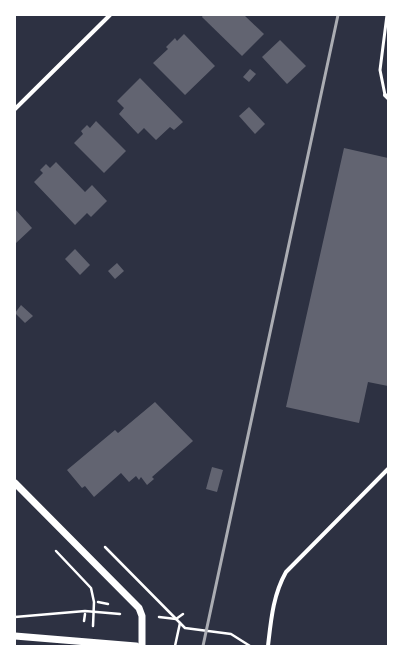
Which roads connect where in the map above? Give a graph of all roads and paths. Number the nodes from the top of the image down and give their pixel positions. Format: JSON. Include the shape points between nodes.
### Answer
{"nodes":[{"id":1,"x":110,"y":15,"type":"edge"},
{"id":2,"x":387,"y":15,"type":"edge"},
{"id":3,"x":386,"y":97,"type":"edge"},
{"id":4,"x":15,"y":109,"type":"edge"},
{"id":5,"x":388,"y":469,"type":"edge"},
{"id":6,"x":15,"y":483,"type":"edge"},
{"id":7,"x":52,"y":547,"type":"dead end"},
{"id":8,"x":107,"y":549,"type":"dead end"},
{"id":9,"x":98,"y":602,"type":"dead end"},
{"id":10,"x":108,"y":604,"type":"dead end"},
{"id":11,"x":94,"y":611,"type":"junction"},
{"id":12,"x":107,"y":612,"type":"dead end"},
{"id":13,"x":85,"y":614,"type":"dead end"},
{"id":14,"x":15,"y":617,"type":"edge"},
{"id":15,"x":84,"y":621,"type":"dead end"},
{"id":16,"x":180,"y":622,"type":"junction"},
{"id":17,"x":93,"y":623,"type":"dead end"},
{"id":18,"x":16,"y":637,"type":"edge"},
{"id":19,"x":136,"y":646,"type":"edge"},
{"id":20,"x":142,"y":646,"type":"edge"},
{"id":21,"x":175,"y":646,"type":"edge"},
{"id":22,"x":250,"y":646,"type":"edge"},
{"id":23,"x":268,"y":646,"type":"edge"}],
"edges":[{"from":1,"to":4,"type":"street"},
{"from":2,"to":3,"type":"lane","via":[[380,70]]},
{"from":5,"to":23,"type":"street","via":[[286,572],[278,585]]},
{"from":6,"to":20,"type":"street","via":[[139,608],[142,616]]},
{"from":7,"to":11,"type":"path","via":[[91,588]]},
{"from":8,"to":16,"type":"path"},
{"from":9,"to":10,"type":"path"},
{"from":11,"to":12,"type":"path"},
{"from":11,"to":14,"type":"path"},
{"from":11,"to":17,"type":"path"},
{"from":13,"to":15,"type":"path"},
{"from":16,"to":21,"type":"path"},
{"from":16,"to":22,"type":"path","via":[[185,628],[231,634]]},
{"from":18,"to":19,"type":"street"}]}
